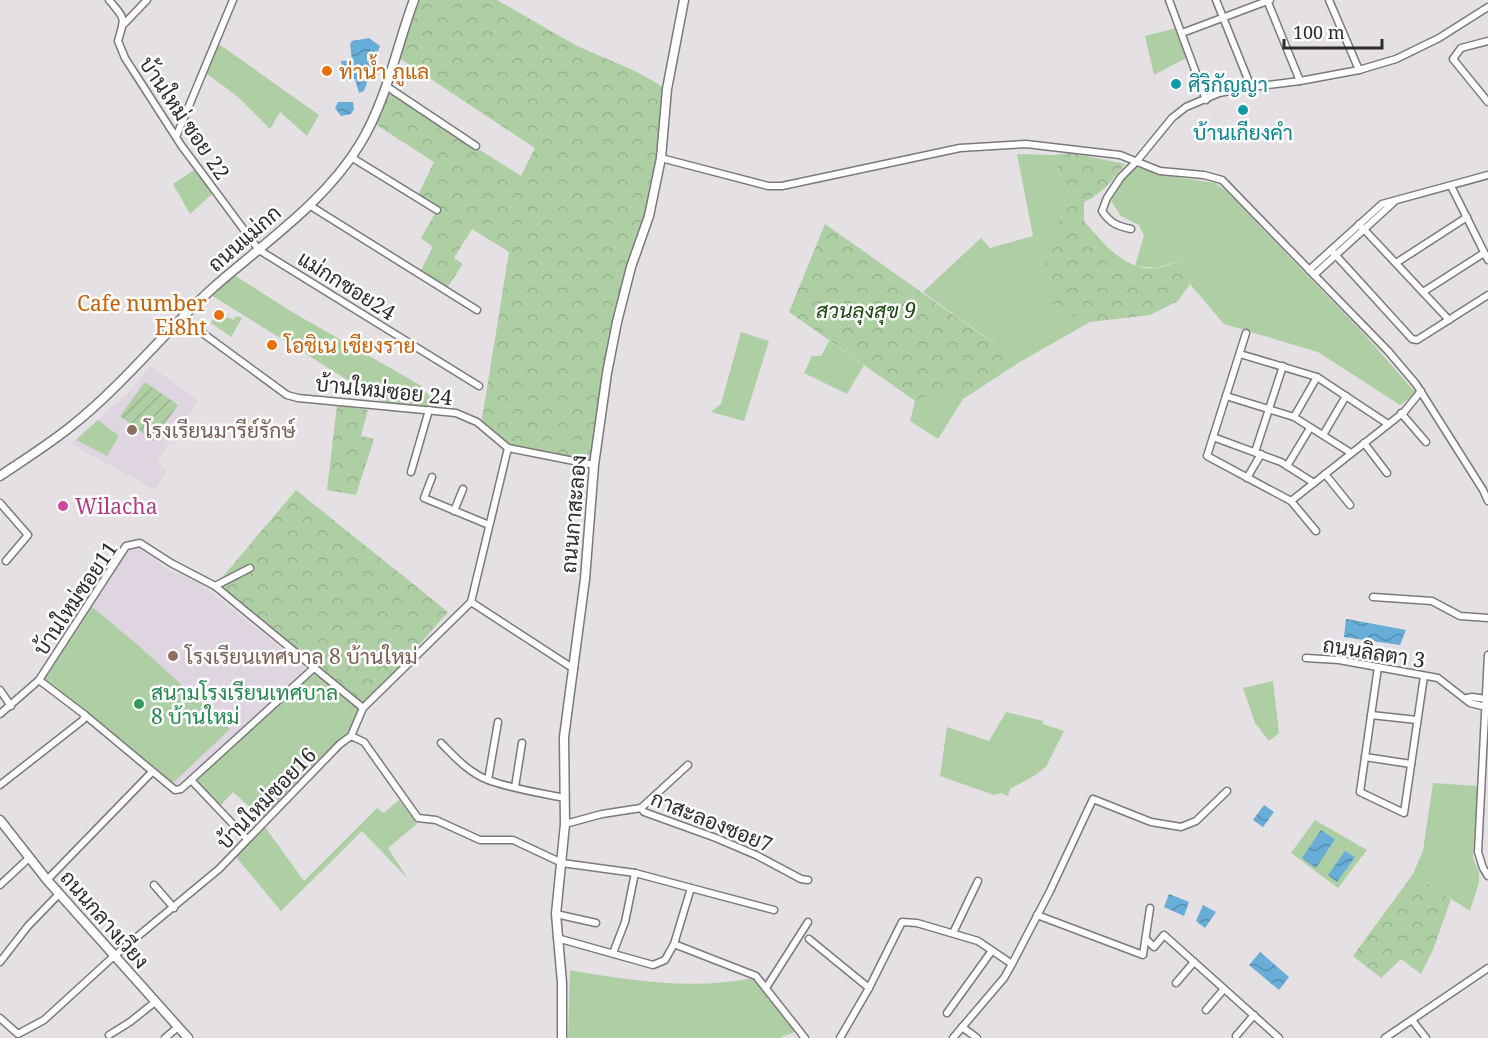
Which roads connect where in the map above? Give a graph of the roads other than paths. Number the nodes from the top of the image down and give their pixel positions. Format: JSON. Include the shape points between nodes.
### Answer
{"nodes":[{"id":1,"x":109,"y":0,"type":"edge"},
{"id":2,"x":147,"y":0,"type":"edge"},
{"id":3,"x":233,"y":0,"type":"edge"},
{"id":4,"x":414,"y":0,"type":"edge"},
{"id":5,"x":684,"y":0,"type":"edge"},
{"id":6,"x":1169,"y":0,"type":"edge"},
{"id":7,"x":1216,"y":0,"type":"edge"},
{"id":8,"x":1268,"y":0,"type":"edge"},
{"id":9,"x":1329,"y":0,"type":"edge"},
{"id":10,"x":1488,"y":7,"type":"edge"},
{"id":11,"x":1222,"y":18,"type":"junction"},
{"id":12,"x":124,"y":24,"type":"junction"},
{"id":13,"x":1182,"y":33,"type":"junction"},
{"id":14,"x":1488,"y":41,"type":"edge"},
{"id":15,"x":1359,"y":70,"type":"junction"},
{"id":16,"x":1300,"y":81,"type":"junction"},
{"id":17,"x":386,"y":86,"type":"junction"},
{"id":18,"x":1251,"y":87,"type":"junction"},
{"id":19,"x":1485,"y":92,"type":"edge"},
{"id":20,"x":1206,"y":100,"type":"junction"},
{"id":21,"x":1488,"y":102,"type":"edge"},
{"id":22,"x":176,"y":137,"type":"junction"},
{"id":23,"x":476,"y":146,"type":"dead end"},
{"id":24,"x":351,"y":157,"type":"junction"},
{"id":25,"x":661,"y":158,"type":"junction"},
{"id":26,"x":1137,"y":162,"type":"junction"},
{"id":27,"x":1488,"y":175,"type":"edge"},
{"id":28,"x":1451,"y":186,"type":"junction"},
{"id":29,"x":309,"y":205,"type":"junction"},
{"id":30,"x":437,"y":210,"type":"dead end"},
{"id":31,"x":1467,"y":217,"type":"junction"},
{"id":32,"x":1362,"y":227,"type":"junction"},
{"id":33,"x":1131,"y":229,"type":"dead end"},
{"id":34,"x":259,"y":249,"type":"junction"},
{"id":35,"x":1333,"y":253,"type":"junction"},
{"id":36,"x":1484,"y":253,"type":"junction"},
{"id":37,"x":1488,"y":260,"type":"edge"},
{"id":38,"x":1396,"y":263,"type":"junction"},
{"id":39,"x":1312,"y":273,"type":"junction"},
{"id":40,"x":1423,"y":292,"type":"junction"},
{"id":41,"x":1488,"y":296,"type":"edge"},
{"id":42,"x":477,"y":310,"type":"dead end"},
{"id":43,"x":182,"y":318,"type":"junction"},
{"id":44,"x":1449,"y":320,"type":"junction"},
{"id":45,"x":1246,"y":333,"type":"dead end"},
{"id":46,"x":1240,"y":354,"type":"junction"},
{"id":47,"x":1283,"y":366,"type":"junction"},
{"id":48,"x":1317,"y":377,"type":"junction"},
{"id":49,"x":479,"y":386,"type":"dead end"},
{"id":50,"x":1421,"y":391,"type":"junction"},
{"id":51,"x":1226,"y":396,"type":"junction"},
{"id":52,"x":1346,"y":396,"type":"junction"},
{"id":53,"x":1268,"y":409,"type":"junction"},
{"id":54,"x":429,"y":410,"type":"junction"},
{"id":55,"x":1401,"y":413,"type":"junction"},
{"id":56,"x":1294,"y":417,"type":"junction"},
{"id":57,"x":1388,"y":424,"type":"junction"},
{"id":58,"x":1310,"y":428,"type":"junction"},
{"id":59,"x":1323,"y":435,"type":"junction"},
{"id":60,"x":1213,"y":437,"type":"junction"},
{"id":61,"x":1426,"y":442,"type":"dead end"},
{"id":62,"x":1364,"y":443,"type":"junction"},
{"id":63,"x":508,"y":448,"type":"junction"},
{"id":64,"x":1258,"y":453,"type":"junction"},
{"id":65,"x":1351,"y":453,"type":"junction"},
{"id":66,"x":594,"y":465,"type":"junction"},
{"id":67,"x":1287,"y":466,"type":"junction"},
{"id":68,"x":411,"y":472,"type":"dead end"},
{"id":69,"x":1387,"y":473,"type":"dead end"},
{"id":70,"x":1325,"y":474,"type":"junction"},
{"id":71,"x":0,"y":476,"type":"edge"},
{"id":72,"x":432,"y":477,"type":"dead end"},
{"id":73,"x":1247,"y":478,"type":"junction"},
{"id":74,"x":1314,"y":483,"type":"junction"},
{"id":75,"x":1486,"y":488,"type":"edge"},
{"id":76,"x":463,"y":489,"type":"dead end"},
{"id":77,"x":1291,"y":501,"type":"junction"},
{"id":78,"x":1488,"y":501,"type":"edge"},
{"id":79,"x":0,"y":503,"type":"edge"},
{"id":80,"x":1350,"y":505,"type":"dead end"},
{"id":81,"x":454,"y":510,"type":"junction"},
{"id":82,"x":489,"y":525,"type":"junction"},
{"id":83,"x":1316,"y":531,"type":"dead end"},
{"id":84,"x":6,"y":561,"type":"dead end"},
{"id":85,"x":250,"y":568,"type":"dead end"},
{"id":86,"x":215,"y":586,"type":"junction"},
{"id":87,"x":1373,"y":597,"type":"dead end"},
{"id":88,"x":471,"y":602,"type":"junction"},
{"id":89,"x":1488,"y":618,"type":"edge"},
{"id":90,"x":1488,"y":655,"type":"edge"},
{"id":91,"x":1306,"y":658,"type":"dead end"},
{"id":92,"x":315,"y":667,"type":"junction"},
{"id":93,"x":1378,"y":667,"type":"junction"},
{"id":94,"x":574,"y":669,"type":"junction"},
{"id":95,"x":1424,"y":676,"type":"junction"},
{"id":96,"x":39,"y":680,"type":"junction"},
{"id":97,"x":0,"y":690,"type":"edge"},
{"id":98,"x":1467,"y":699,"type":"junction"},
{"id":99,"x":1486,"y":699,"type":"junction"},
{"id":100,"x":11,"y":706,"type":"junction"},
{"id":101,"x":1486,"y":707,"type":"junction"},
{"id":102,"x":363,"y":708,"type":"junction"},
{"id":103,"x":0,"y":714,"type":"edge"},
{"id":104,"x":85,"y":715,"type":"junction"},
{"id":105,"x":1371,"y":715,"type":"junction"},
{"id":106,"x":1417,"y":720,"type":"junction"},
{"id":107,"x":498,"y":722,"type":"dead end"},
{"id":108,"x":351,"y":736,"type":"junction"},
{"id":109,"x":441,"y":743,"type":"dead end"},
{"id":110,"x":522,"y":743,"type":"dead end"},
{"id":111,"x":1365,"y":758,"type":"junction"},
{"id":112,"x":1411,"y":764,"type":"junction"},
{"id":113,"x":688,"y":765,"type":"dead end"},
{"id":114,"x":152,"y":772,"type":"junction"},
{"id":115,"x":191,"y":780,"type":"junction"},
{"id":116,"x":488,"y":780,"type":"junction"},
{"id":117,"x":0,"y":785,"type":"edge"},
{"id":118,"x":515,"y":787,"type":"junction"},
{"id":119,"x":1227,"y":791,"type":"dead end"},
{"id":120,"x":566,"y":798,"type":"junction"},
{"id":121,"x":641,"y":808,"type":"junction"},
{"id":122,"x":0,"y":820,"type":"edge"},
{"id":123,"x":565,"y":824,"type":"junction"},
{"id":124,"x":247,"y":839,"type":"junction"},
{"id":125,"x":29,"y":858,"type":"junction"},
{"id":126,"x":1485,"y":862,"type":"edge"},
{"id":127,"x":562,"y":863,"type":"junction"},
{"id":128,"x":634,"y":873,"type":"junction"},
{"id":129,"x":1488,"y":876,"type":"edge"},
{"id":130,"x":47,"y":880,"type":"junction"},
{"id":131,"x":808,"y":880,"type":"dead end"},
{"id":132,"x":978,"y":881,"type":"dead end"},
{"id":133,"x":0,"y":885,"type":"edge"},
{"id":134,"x":154,"y":885,"type":"dead end"},
{"id":135,"x":691,"y":888,"type":"junction"},
{"id":136,"x":59,"y":894,"type":"junction"},
{"id":137,"x":174,"y":908,"type":"junction"},
{"id":138,"x":1150,"y":908,"type":"dead end"},
{"id":139,"x":774,"y":910,"type":"dead end"},
{"id":140,"x":556,"y":914,"type":"junction"},
{"id":141,"x":1037,"y":915,"type":"junction"},
{"id":142,"x":808,"y":922,"type":"dead end"},
{"id":143,"x":596,"y":923,"type":"dead end"},
{"id":144,"x":953,"y":933,"type":"junction"},
{"id":145,"x":557,"y":938,"type":"junction"},
{"id":146,"x":809,"y":939,"type":"dead end"},
{"id":147,"x":1148,"y":941,"type":"dead end"},
{"id":148,"x":674,"y":944,"type":"junction"},
{"id":149,"x":991,"y":952,"type":"junction"},
{"id":150,"x":613,"y":953,"type":"junction"},
{"id":151,"x":114,"y":956,"type":"junction"},
{"id":152,"x":0,"y":962,"type":"edge"},
{"id":153,"x":1194,"y":962,"type":"junction"},
{"id":154,"x":1012,"y":963,"type":"junction"},
{"id":155,"x":1488,"y":968,"type":"edge"},
{"id":156,"x":1176,"y":983,"type":"dead end"},
{"id":157,"x":766,"y":988,"type":"junction"},
{"id":158,"x":869,"y":988,"type":"junction"},
{"id":159,"x":1224,"y":989,"type":"junction"},
{"id":160,"x":155,"y":1002,"type":"junction"},
{"id":161,"x":1206,"y":1010,"type":"dead end"},
{"id":162,"x":947,"y":1013,"type":"dead end"},
{"id":163,"x":1254,"y":1015,"type":"junction"},
{"id":164,"x":0,"y":1018,"type":"edge"},
{"id":165,"x":1412,"y":1020,"type":"junction"},
{"id":166,"x":177,"y":1027,"type":"junction"},
{"id":167,"x":962,"y":1027,"type":"junction"},
{"id":168,"x":109,"y":1035,"type":"dead end"},
{"id":169,"x":1236,"y":1036,"type":"dead end"},
{"id":170,"x":165,"y":1038,"type":"edge"},
{"id":171,"x":188,"y":1038,"type":"edge"},
{"id":172,"x":562,"y":1038,"type":"edge"},
{"id":173,"x":805,"y":1038,"type":"edge"},
{"id":174,"x":840,"y":1038,"type":"edge"},
{"id":175,"x":953,"y":1038,"type":"edge"},
{"id":176,"x":977,"y":1038,"type":"edge"},
{"id":177,"x":1279,"y":1038,"type":"edge"},
{"id":178,"x":1385,"y":1038,"type":"edge"},
{"id":179,"x":1426,"y":1038,"type":"edge"}],
"edges":[{"from":1,"to":12,"type":"street","via":[[122,15]]},
{"from":2,"to":12,"type":"street"},
{"from":3,"to":22,"type":"street"},
{"from":4,"to":17,"type":"street","name":"ถนนแม่กก"},
{"from":5,"to":25,"type":"street","name":"ถนนกาสะลอง","via":[[667,90]]},
{"from":6,"to":13,"type":"street"},
{"from":7,"to":11,"type":"street"},
{"from":8,"to":11,"type":"street"},
{"from":8,"to":16,"type":"street"},
{"from":9,"to":15,"type":"street"},
{"from":10,"to":15,"type":"street","via":[[1439,38],[1396,59]]},
{"from":11,"to":13,"type":"street"},
{"from":11,"to":18,"type":"street"},
{"from":12,"to":22,"type":"street","name":"บ้านใหม่ ซอย 22","via":[[118,41],[125,58]]},
{"from":13,"to":20,"type":"street"},
{"from":14,"to":19,"type":"street","via":[[1461,48],[1453,59]]},
{"from":15,"to":16,"type":"street"},
{"from":16,"to":18,"type":"street"},
{"from":17,"to":23,"type":"street"},
{"from":17,"to":24,"type":"street","name":"ถนนแม่กก","via":[[379,107]]},
{"from":18,"to":20,"type":"street"},
{"from":19,"to":21,"type":"street"},
{"from":20,"to":26,"type":"street","via":[[1186,107],[1172,118]]},
{"from":22,"to":34,"type":"street","name":"บ้านใหม่ ซอย 22"},
{"from":24,"to":29,"type":"street","name":"ถนนแม่กก"},
{"from":24,"to":30,"type":"street"},
{"from":25,"to":26,"type":"street","via":[[768,186],[960,148],[1001,145],[1026,144],[1120,155]]},
{"from":25,"to":66,"type":"street","name":"ถนนกาสะลอง","via":[[649,216],[617,322]]},
{"from":26,"to":33,"type":"street","via":[[1121,177],[1102,212],[1109,222]]},
{"from":26,"to":39,"type":"street","via":[[1160,171],[1222,180]]},
{"from":27,"to":28,"type":"street"},
{"from":28,"to":31,"type":"street"},
{"from":28,"to":32,"type":"street","via":[[1394,202]]},
{"from":29,"to":34,"type":"street","name":"ถนนแม่กก"},
{"from":29,"to":42,"type":"street"},
{"from":31,"to":36,"type":"street"},
{"from":31,"to":38,"type":"street"},
{"from":32,"to":35,"type":"street"},
{"from":32,"to":38,"type":"street"},
{"from":34,"to":43,"type":"street","name":"ถนนแม่กก"},
{"from":34,"to":49,"type":"street","name":"แม่กกซอย24"},
{"from":35,"to":39,"type":"street"},
{"from":35,"to":44,"type":"street","via":[[1413,339]]},
{"from":36,"to":37,"type":"street"},
{"from":36,"to":40,"type":"street"},
{"from":38,"to":40,"type":"street"},
{"from":39,"to":50,"type":"street"},
{"from":40,"to":44,"type":"street"},
{"from":41,"to":44,"type":"street"},
{"from":43,"to":54,"type":"street","name":"บ้านใหม่ซอย 24","via":[[287,395]]},
{"from":43,"to":71,"type":"street","name":"ถนนแม่กก","via":[[75,423]]},
{"from":45,"to":46,"type":"street"},
{"from":46,"to":47,"type":"street"},
{"from":46,"to":51,"type":"street"},
{"from":47,"to":48,"type":"street"},
{"from":47,"to":53,"type":"street"},
{"from":48,"to":52,"type":"street"},
{"from":48,"to":56,"type":"street"},
{"from":50,"to":55,"type":"street"},
{"from":50,"to":75,"type":"street"},
{"from":51,"to":53,"type":"street"},
{"from":51,"to":60,"type":"street"},
{"from":52,"to":57,"type":"street"},
{"from":52,"to":59,"type":"street"},
{"from":53,"to":56,"type":"street"},
{"from":53,"to":64,"type":"street"},
{"from":54,"to":63,"type":"street","name":"บ้านใหม่ซอย 24","via":[[467,417]]},
{"from":54,"to":68,"type":"street"},
{"from":55,"to":57,"type":"street"},
{"from":55,"to":61,"type":"street"},
{"from":56,"to":58,"type":"street"},
{"from":57,"to":62,"type":"street"},
{"from":58,"to":59,"type":"street"},
{"from":58,"to":67,"type":"street"},
{"from":59,"to":65,"type":"street"},
{"from":60,"to":64,"type":"street"},
{"from":60,"to":73,"type":"street","via":[[1207,456]]},
{"from":62,"to":65,"type":"street"},
{"from":62,"to":69,"type":"street"},
{"from":63,"to":66,"type":"street","name":"บ้านใหม่ซอย 24"},
{"from":63,"to":82,"type":"street"},
{"from":64,"to":67,"type":"street"},
{"from":64,"to":73,"type":"street"},
{"from":65,"to":70,"type":"street"},
{"from":66,"to":94,"type":"street","name":"ถนนกาสะลอง"},
{"from":67,"to":74,"type":"street"},
{"from":70,"to":74,"type":"street"},
{"from":70,"to":80,"type":"street"},
{"from":72,"to":81,"type":"street","via":[[424,498]]},
{"from":73,"to":77,"type":"street"},
{"from":74,"to":77,"type":"street"},
{"from":75,"to":78,"type":"street"},
{"from":76,"to":81,"type":"street"},
{"from":77,"to":83,"type":"street"},
{"from":79,"to":84,"type":"street","via":[[28,535]]},
{"from":81,"to":82,"type":"street"},
{"from":82,"to":88,"type":"street"},
{"from":85,"to":86,"type":"street"},
{"from":86,"to":92,"type":"street","name":"บ้านใหม่ซอย11"},
{"from":86,"to":96,"type":"street","name":"บ้านใหม่ซอย11","via":[[140,543],[126,546]]},
{"from":87,"to":89,"type":"street","via":[[1432,601],[1460,616]]},
{"from":88,"to":94,"type":"street"},
{"from":88,"to":102,"type":"street"},
{"from":90,"to":99,"type":"street"},
{"from":91,"to":93,"type":"street","name":"ถนนลิลตา 3"},
{"from":92,"to":102,"type":"street","name":"บ้านใหม่ซอย11"},
{"from":92,"to":115,"type":"street"},
{"from":93,"to":95,"type":"street","name":"ถนนลิลตา 3"},
{"from":93,"to":105,"type":"street"},
{"from":94,"to":120,"type":"street","name":"ถนนกาสะลอง","via":[[564,737]]},
{"from":95,"to":98,"type":"street","name":"ถนนลิลตา 3","via":[[1438,678]]},
{"from":95,"to":106,"type":"street"},
{"from":96,"to":100,"type":"street","name":"บ้านใหม่ซอย11"},
{"from":96,"to":104,"type":"street"},
{"from":97,"to":100,"type":"street"},
{"from":98,"to":99,"type":"street"},
{"from":98,"to":101,"type":"street","name":"ถนนลิลตา 3"},
{"from":99,"to":101,"type":"street"},
{"from":100,"to":103,"type":"street","name":"บ้านใหม่ซอย11"},
{"from":101,"to":126,"type":"street","via":[[1478,852]]},
{"from":102,"to":108,"type":"street"},
{"from":104,"to":114,"type":"street"},
{"from":104,"to":117,"type":"street"},
{"from":105,"to":106,"type":"street"},
{"from":105,"to":111,"type":"street"},
{"from":106,"to":112,"type":"street"},
{"from":107,"to":116,"type":"street"},
{"from":108,"to":124,"type":"street","name":"บ้านใหม่ซอย16"},
{"from":108,"to":127,"type":"street","via":[[364,742],[418,818],[436,820],[480,840],[513,840]]},
{"from":109,"to":116,"type":"street","via":[[470,770]]},
{"from":110,"to":118,"type":"street"},
{"from":111,"to":112,"type":"street"},
{"from":111,"to":112,"type":"street","via":[[1359,792],[1404,813]]},
{"from":113,"to":121,"type":"street"},
{"from":114,"to":115,"type":"street","via":[[175,790]]},
{"from":114,"to":130,"type":"street"},
{"from":115,"to":124,"type":"street"},
{"from":116,"to":118,"type":"street"},
{"from":118,"to":120,"type":"street"},
{"from":119,"to":141,"type":"street","via":[[1196,821],[1181,827],[1150,822],[1093,799]]},
{"from":120,"to":123,"type":"street","name":"ถนนกาสะลอง"},
{"from":121,"to":123,"type":"street","name":"กาสะลองซอย7"},
{"from":121,"to":131,"type":"street","name":"กาสะลองซอย7"},
{"from":122,"to":125,"type":"street","name":"ถนนกลางเวียง"},
{"from":123,"to":127,"type":"street","name":"ถนนกาสะลอง"},
{"from":124,"to":137,"type":"street","name":"บ้านใหม่ซอย16"},
{"from":125,"to":130,"type":"street","name":"ถนนกลางเวียง"},
{"from":125,"to":133,"type":"street"},
{"from":126,"to":129,"type":"street","via":[[1483,868]]},
{"from":127,"to":128,"type":"street"},
{"from":127,"to":140,"type":"street","name":"ถนนกาสะลอง"},
{"from":128,"to":135,"type":"street"},
{"from":128,"to":150,"type":"street","via":[[626,922]]},
{"from":130,"to":136,"type":"street","name":"ถนนกลางเวียง"},
{"from":132,"to":144,"type":"street"},
{"from":134,"to":137,"type":"street"},
{"from":135,"to":139,"type":"street"},
{"from":135,"to":148,"type":"street"},
{"from":136,"to":151,"type":"street","name":"ถนนกลางเวียง"},
{"from":136,"to":152,"type":"street"},
{"from":137,"to":151,"type":"street","name":"บ้านใหม่ซอย16"},
{"from":138,"to":141,"type":"street","via":[[1143,955]]},
{"from":140,"to":143,"type":"street"},
{"from":140,"to":145,"type":"street","name":"ถนนกาสะลอง"},
{"from":141,"to":154,"type":"street"},
{"from":142,"to":157,"type":"street"},
{"from":144,"to":149,"type":"street","via":[[978,941]]},
{"from":144,"to":158,"type":"street","via":[[902,921]]},
{"from":145,"to":150,"type":"street"},
{"from":145,"to":172,"type":"street","name":"ถนนกาสะลอง"},
{"from":146,"to":158,"type":"street"},
{"from":147,"to":153,"type":"street","via":[[1154,946],[1164,935]]},
{"from":148,"to":150,"type":"street","via":[[665,960],[653,965]]},
{"from":148,"to":157,"type":"street","via":[[756,976]]},
{"from":149,"to":154,"type":"street"},
{"from":149,"to":162,"type":"street"},
{"from":151,"to":160,"type":"street","name":"ถนนกลางเวียง"},
{"from":151,"to":164,"type":"street","name":"บ้านใหม่ซอย16","via":[[44,1020],[18,1034]]},
{"from":153,"to":156,"type":"street"},
{"from":153,"to":159,"type":"street"},
{"from":154,"to":167,"type":"street"},
{"from":155,"to":165,"type":"street"},
{"from":157,"to":173,"type":"street"},
{"from":158,"to":174,"type":"street"},
{"from":159,"to":161,"type":"street"},
{"from":159,"to":163,"type":"street"},
{"from":160,"to":166,"type":"street","name":"ถนนกลางเวียง"},
{"from":160,"to":168,"type":"street"},
{"from":163,"to":169,"type":"street"},
{"from":163,"to":177,"type":"street"},
{"from":165,"to":178,"type":"street"},
{"from":165,"to":179,"type":"street"},
{"from":166,"to":170,"type":"street"},
{"from":166,"to":171,"type":"street","name":"ถนนกลางเวียง"},
{"from":167,"to":175,"type":"street"},
{"from":167,"to":176,"type":"street"}]}
